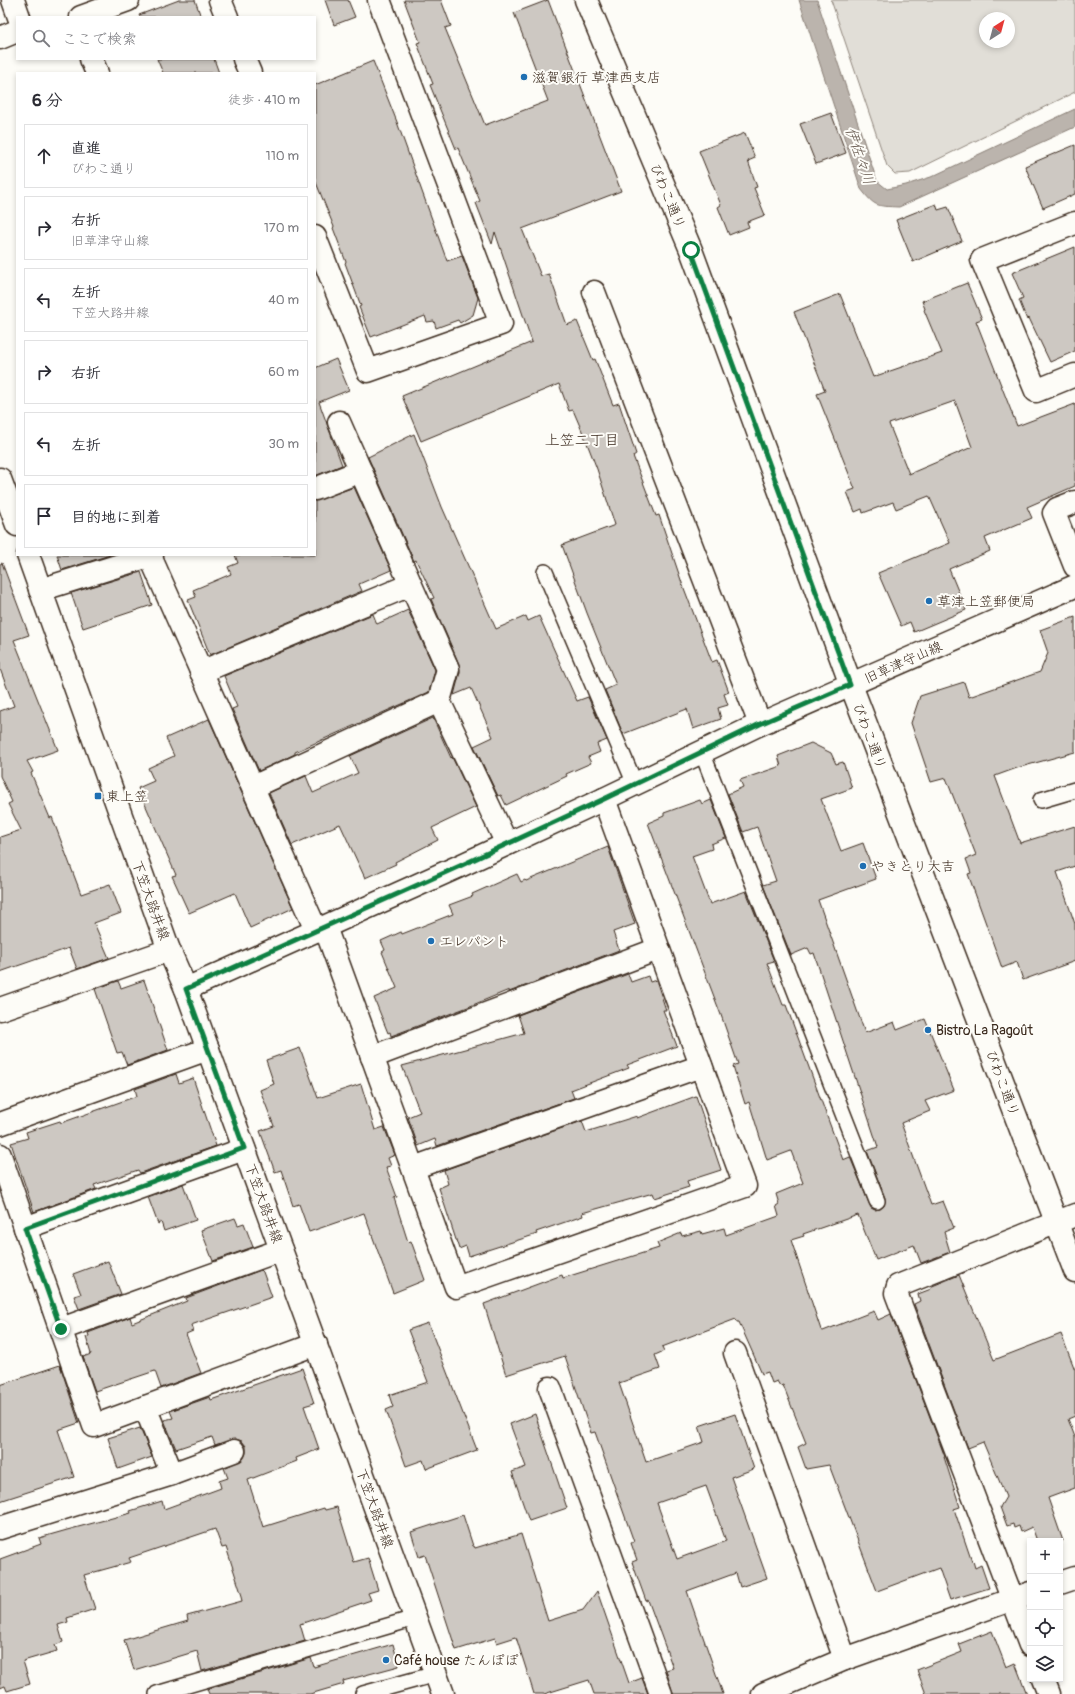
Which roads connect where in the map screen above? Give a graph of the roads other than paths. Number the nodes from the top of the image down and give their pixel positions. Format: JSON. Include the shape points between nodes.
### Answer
{"nodes":[{"id":1,"x":12,"y":0,"type":"edge"},
{"id":2,"x":128,"y":0,"type":"edge"},
{"id":3,"x":220,"y":0,"type":"edge"},
{"id":4,"x":379,"y":0,"type":"edge"},
{"id":5,"x":586,"y":0,"type":"edge"},
{"id":6,"x":18,"y":16,"type":"edge"},
{"id":7,"x":84,"y":16,"type":"edge"},
{"id":8,"x":227,"y":16,"type":"edge"},
{"id":9,"x":16,"y":31,"type":"edge"},
{"id":10,"x":0,"y":38,"type":"edge"},
{"id":11,"x":91,"y":60,"type":"edge"},
{"id":12,"x":244,"y":60,"type":"edge"},
{"id":13,"x":97,"y":72,"type":"edge"},
{"id":14,"x":250,"y":72,"type":"edge"},
{"id":15,"x":1075,"y":223,"type":"edge"},
{"id":16,"x":316,"y":240,"type":"edge"},
{"id":17,"x":594,"y":292,"type":"dead end"},
{"id":18,"x":1075,"y":375,"type":"edge"},
{"id":19,"x":339,"y":422,"type":"dead end"},
{"id":20,"x":361,"y":471,"type":"junction"},
{"id":21,"x":0,"y":479,"type":"edge"},
{"id":22,"x":316,"y":489,"type":"edge"},
{"id":23,"x":1075,"y":502,"type":"edge"},
{"id":24,"x":10,"y":519,"type":"edge"},
{"id":25,"x":28,"y":556,"type":"edge"},
{"id":26,"x":148,"y":556,"type":"edge"},
{"id":27,"x":151,"y":556,"type":"edge"},
{"id":28,"x":1075,"y":566,"type":"edge"},
{"id":29,"x":545,"y":572,"type":"dead end"},
{"id":30,"x":410,"y":585,"type":"junction"},
{"id":31,"x":1075,"y":586,"type":"edge"},
{"id":32,"x":40,"y":590,"type":"junction"},
{"id":33,"x":201,"y":672,"type":"junction"},
{"id":34,"x":850,"y":685,"type":"junction"},
{"id":35,"x":439,"y":701,"type":"junction"},
{"id":36,"x":760,"y":724,"type":"junction"},
{"id":37,"x":702,"y":752,"type":"junction"},
{"id":38,"x":635,"y":784,"type":"junction"},
{"id":39,"x":253,"y":787,"type":"junction"},
{"id":40,"x":1075,"y":790,"type":"edge"},
{"id":41,"x":604,"y":799,"type":"junction"},
{"id":42,"x":1041,"y":800,"type":"dead end"},
{"id":43,"x":507,"y":844,"type":"junction"},
{"id":44,"x":320,"y":929,"type":"junction"},
{"id":45,"x":658,"y":949,"type":"junction"},
{"id":46,"x":169,"y":950,"type":"junction"},
{"id":47,"x":186,"y":989,"type":"junction"},
{"id":48,"x":0,"y":1009,"type":"edge"},
{"id":49,"x":208,"y":1050,"type":"junction"},
{"id":50,"x":372,"y":1057,"type":"junction"},
{"id":51,"x":701,"y":1066,"type":"junction"},
{"id":52,"x":0,"y":1124,"type":"edge"},
{"id":53,"x":244,"y":1148,"type":"junction"},
{"id":54,"x":0,"y":1155,"type":"edge"},
{"id":55,"x":413,"y":1168,"type":"junction"},
{"id":56,"x":877,"y":1201,"type":"dead end"},
{"id":57,"x":1065,"y":1219,"type":"edge"},
{"id":58,"x":25,"y":1228,"type":"junction"},
{"id":59,"x":281,"y":1250,"type":"junction"},
{"id":60,"x":1075,"y":1271,"type":"edge"},
{"id":61,"x":61,"y":1329,"type":"junction"},
{"id":62,"x":316,"y":1344,"type":"junction"},
{"id":63,"x":735,"y":1353,"type":"dead end"},
{"id":64,"x":550,"y":1388,"type":"dead end"},
{"id":65,"x":146,"y":1407,"type":"junction"},
{"id":66,"x":234,"y":1451,"type":"dead end"},
{"id":67,"x":172,"y":1474,"type":"junction"},
{"id":68,"x":0,"y":1528,"type":"edge"},
{"id":69,"x":1075,"y":1578,"type":"edge"},
{"id":70,"x":1063,"y":1582,"type":"edge"},
{"id":71,"x":1021,"y":1596,"type":"edge"},
{"id":72,"x":415,"y":1618,"type":"junction"},
{"id":73,"x":1027,"y":1629,"type":"edge"},
{"id":74,"x":845,"y":1659,"type":"junction"},
{"id":75,"x":436,"y":1674,"type":"junction"},
{"id":76,"x":1044,"y":1682,"type":"edge"},
{"id":77,"x":156,"y":1694,"type":"edge"},
{"id":78,"x":363,"y":1694,"type":"edge"},
{"id":79,"x":443,"y":1694,"type":"edge"},
{"id":80,"x":661,"y":1694,"type":"edge"},
{"id":81,"x":763,"y":1694,"type":"edge"},
{"id":82,"x":1049,"y":1694,"type":"edge"}],
"edges":[{"from":1,"to":6,"type":"street"},
{"from":2,"to":7,"type":"street"},
{"from":3,"to":8,"type":"street"},
{"from":4,"to":16,"type":"street","via":[[501,324],[368,371]]},
{"from":5,"to":34,"type":"street","name":"びわこ通り","via":[[691,250]]},
{"from":9,"to":10,"type":"street"},
{"from":11,"to":13,"type":"street"},
{"from":12,"to":14,"type":"street"},
{"from":15,"to":18,"type":"street","via":[[982,260],[1036,392]]},
{"from":17,"to":36,"type":"street"},
{"from":19,"to":20,"type":"street"},
{"from":20,"to":22,"type":"street"},
{"from":20,"to":30,"type":"street"},
{"from":21,"to":24,"type":"street"},
{"from":23,"to":28,"type":"street","via":[[1057,509],[1054,513]]},
{"from":25,"to":32,"type":"street","name":"下笠大路井線"},
{"from":26,"to":32,"type":"street"},
{"from":27,"to":33,"type":"street"},
{"from":29,"to":38,"type":"lane"},
{"from":30,"to":33,"type":"street"},
{"from":30,"to":35,"type":"street","via":[[448,669]]},
{"from":31,"to":34,"type":"street","name":"旧草津守山線"},
{"from":32,"to":46,"type":"street","name":"下笠大路井線"},
{"from":33,"to":39,"type":"street"},
{"from":34,"to":36,"type":"street","name":"旧草津守山線"},
{"from":34,"to":57,"type":"street","name":"びわこ通り"},
{"from":35,"to":39,"type":"street"},
{"from":35,"to":43,"type":"street"},
{"from":36,"to":37,"type":"street","name":"旧草津守山線"},
{"from":37,"to":38,"type":"street","name":"旧草津守山線"},
{"from":37,"to":56,"type":"lane"},
{"from":38,"to":41,"type":"street","name":"旧草津守山線"},
{"from":39,"to":44,"type":"street"},
{"from":40,"to":42,"type":"lane"},
{"from":41,"to":43,"type":"street","name":"旧草津守山線"},
{"from":41,"to":45,"type":"street"},
{"from":43,"to":44,"type":"street","name":"旧草津守山線"},
{"from":44,"to":47,"type":"street","name":"旧草津守山線"},
{"from":44,"to":50,"type":"street"},
{"from":45,"to":50,"type":"street"},
{"from":45,"to":51,"type":"street"},
{"from":46,"to":47,"type":"street","name":"下笠大路井線"},
{"from":46,"to":48,"type":"street"},
{"from":47,"to":49,"type":"street","name":"下笠大路井線"},
{"from":49,"to":52,"type":"street"},
{"from":49,"to":53,"type":"street","name":"下笠大路井線"},
{"from":50,"to":55,"type":"street"},
{"from":51,"to":55,"type":"street"},
{"from":51,"to":55,"type":"street","via":[[745,1186],[456,1287]]},
{"from":53,"to":58,"type":"street"},
{"from":53,"to":59,"type":"street","name":"下笠大路井線"},
{"from":54,"to":58,"type":"street"},
{"from":57,"to":60,"type":"street","name":"びわこ通り"},
{"from":57,"to":71,"type":"street","via":[[898,1286],[896,1293]]},
{"from":58,"to":61,"type":"street"},
{"from":59,"to":61,"type":"street"},
{"from":59,"to":62,"type":"street","name":"下笠大路井線"},
{"from":61,"to":65,"type":"street","via":[[94,1426]]},
{"from":62,"to":65,"type":"street"},
{"from":62,"to":72,"type":"street","name":"下笠大路井線"},
{"from":63,"to":74,"type":"street"},
{"from":64,"to":80,"type":"street"},
{"from":65,"to":67,"type":"street"},
{"from":66,"to":67,"type":"street"},
{"from":67,"to":68,"type":"street"},
{"from":69,"to":70,"type":"street"},
{"from":71,"to":73,"type":"street"},
{"from":71,"to":74,"type":"street"},
{"from":72,"to":75,"type":"street","name":"下笠大路井線"},
{"from":72,"to":77,"type":"lane"},
{"from":74,"to":81,"type":"street"},
{"from":75,"to":78,"type":"lane"},
{"from":75,"to":79,"type":"street","name":"下笠大路井線"},
{"from":76,"to":82,"type":"street"}]}
